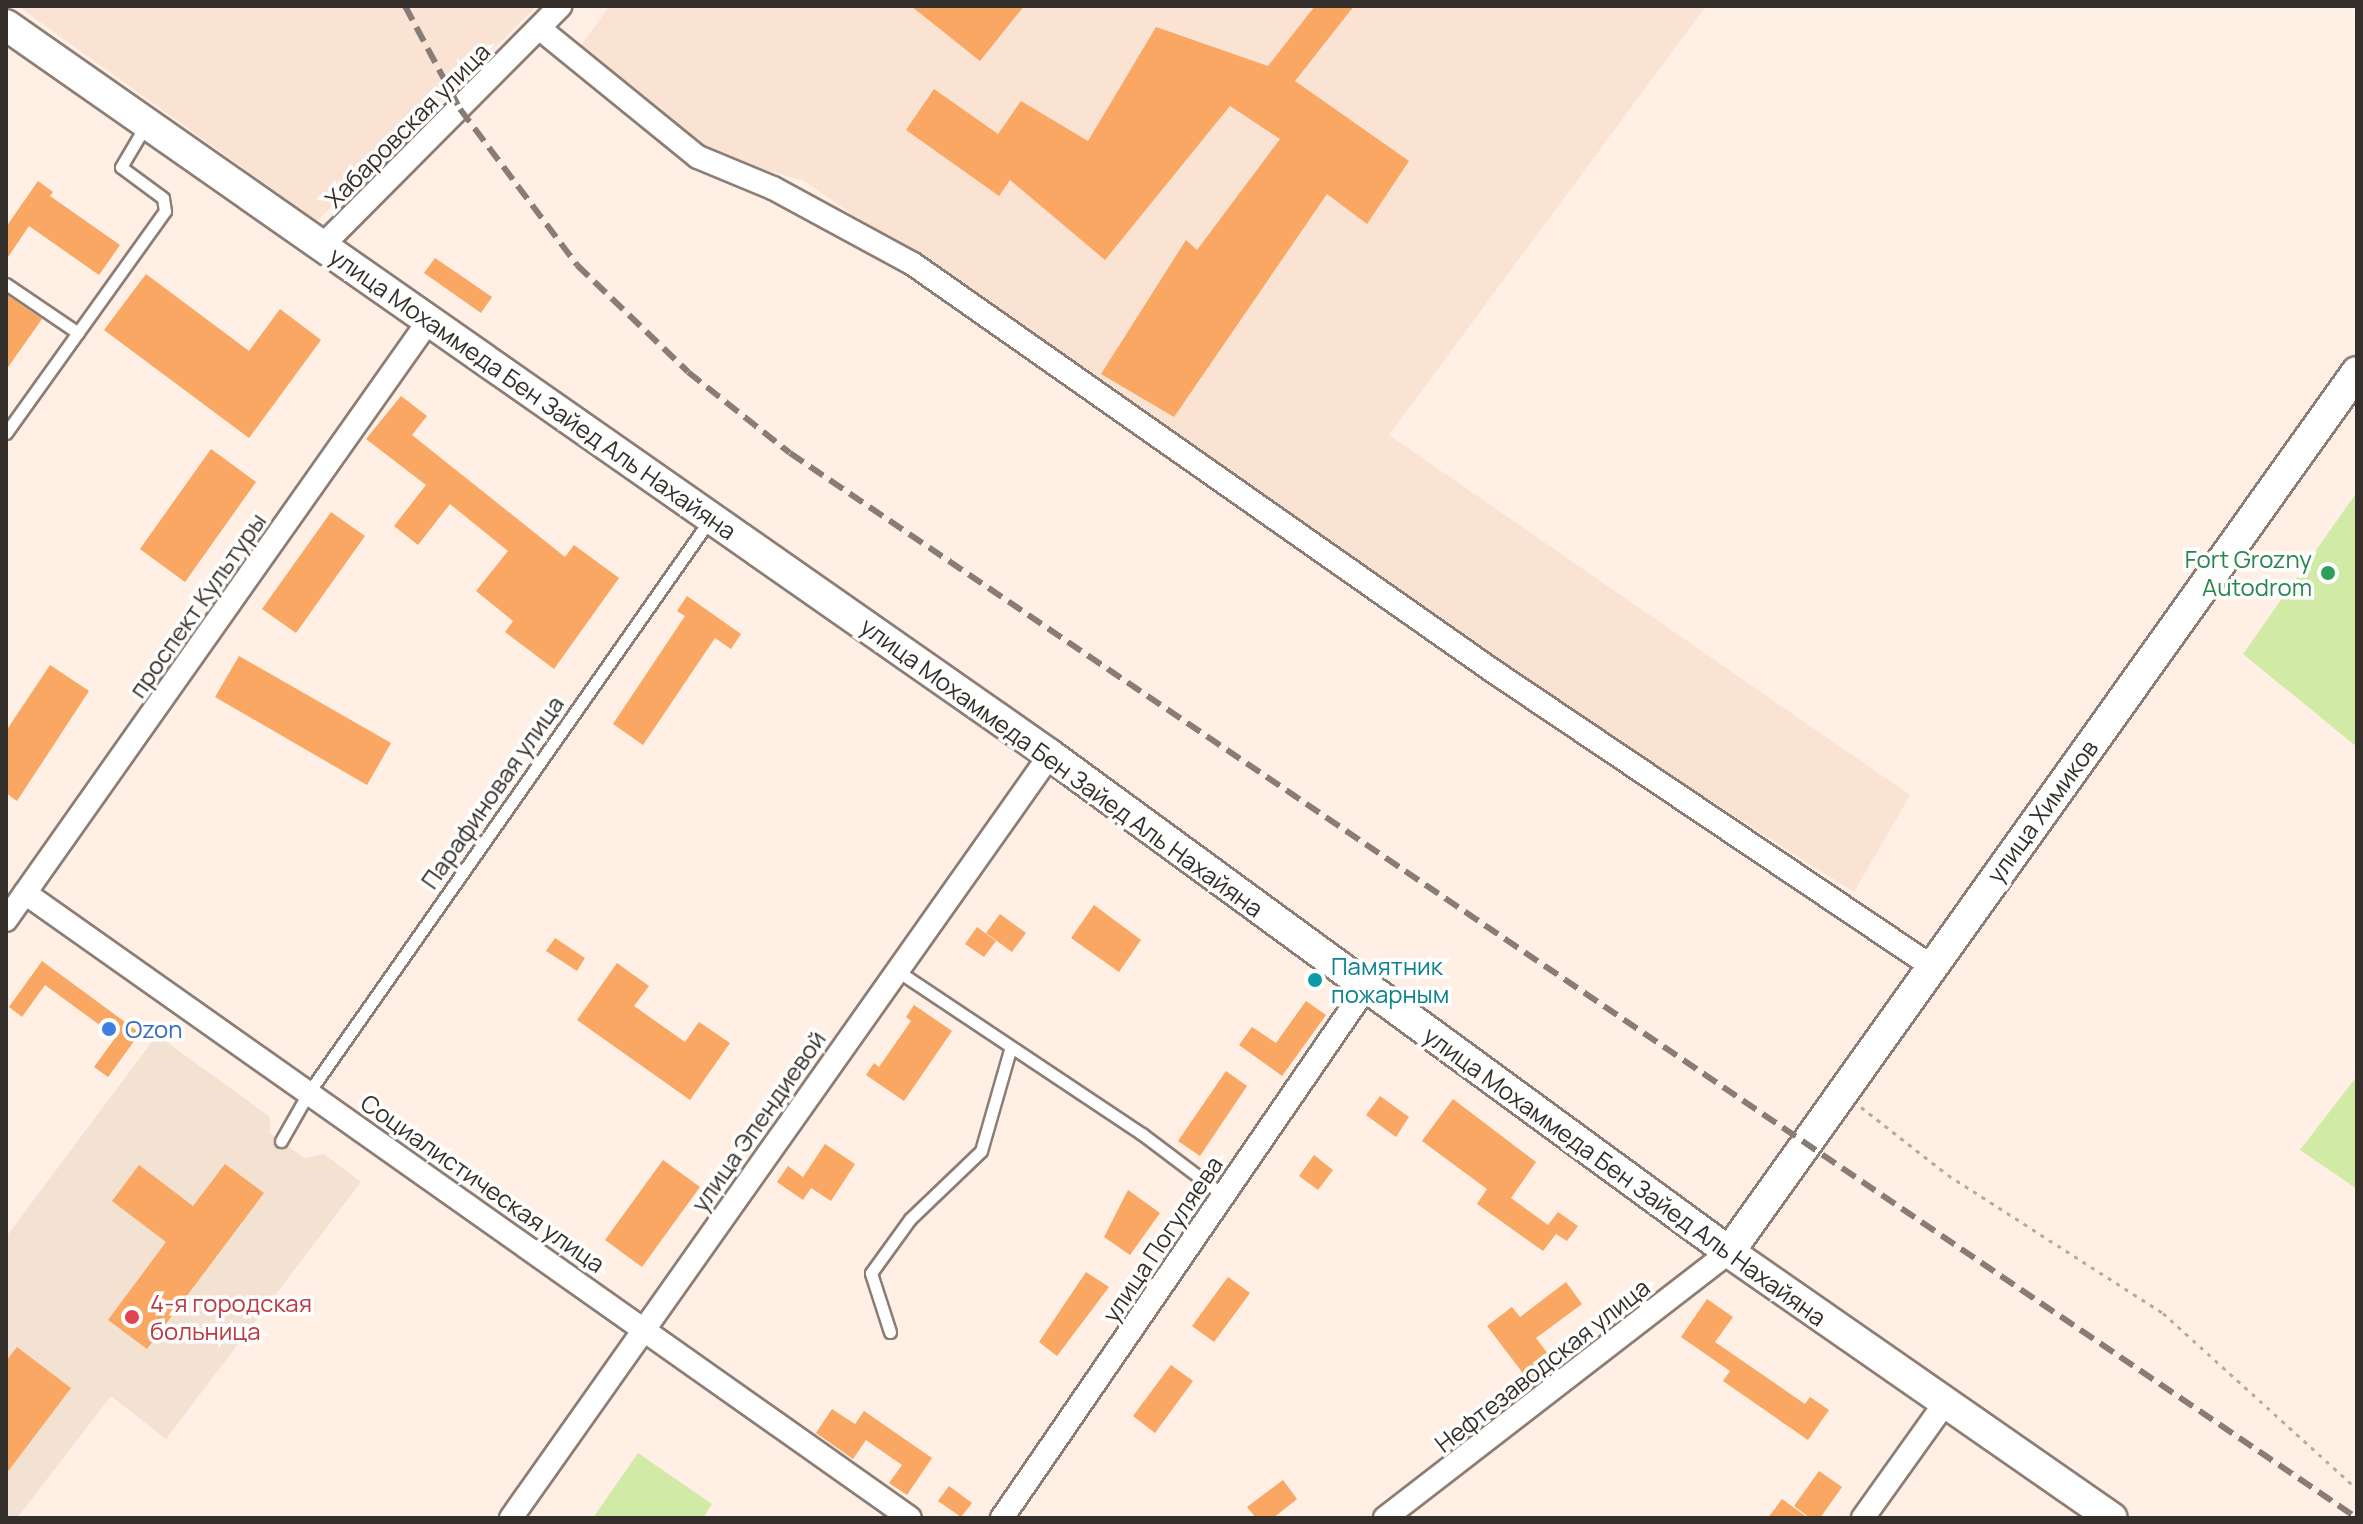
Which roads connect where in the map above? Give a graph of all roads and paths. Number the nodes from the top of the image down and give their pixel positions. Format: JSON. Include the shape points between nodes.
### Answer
{"nodes":[{"id":1,"x":560,"y":6,"type":"edge"},
{"id":2,"x":6,"y":25,"type":"edge"},
{"id":3,"x":539,"y":28,"type":"junction"},
{"id":4,"x":147,"y":123,"type":"junction"},
{"id":5,"x":323,"y":245,"type":"junction"},
{"id":6,"x":6,"y":284,"type":"edge"},
{"id":7,"x":430,"y":319,"type":"junction"},
{"id":8,"x":78,"y":333,"type":"junction"},
{"id":9,"x":2357,"y":372,"type":"edge"},
{"id":10,"x":6,"y":433,"type":"edge"},
{"id":11,"x":711,"y":518,"type":"junction"},
{"id":12,"x":1050,"y":755,"type":"junction"},
{"id":13,"x":25,"y":893,"type":"junction"},
{"id":14,"x":6,"y":920,"type":"edge"},
{"id":15,"x":1931,"y":966,"type":"junction"},
{"id":16,"x":896,"y":970,"type":"junction"},
{"id":17,"x":1365,"y":989,"type":"junction"},
{"id":18,"x":1010,"y":1050,"type":"junction"},
{"id":19,"x":309,"y":1092,"type":"junction"},
{"id":20,"x":1843,"y":1092,"type":"junction"},
{"id":21,"x":281,"y":1141,"type":"dead end"},
{"id":22,"x":1223,"y":1195,"type":"junction"},
{"id":23,"x":1729,"y":1252,"type":"junction"},
{"id":24,"x":643,"y":1329,"type":"junction"},
{"id":25,"x":890,"y":1332,"type":"dead end"},
{"id":26,"x":1945,"y":1403,"type":"junction"},
{"id":27,"x":2357,"y":1489,"type":"edge"},
{"id":28,"x":511,"y":1518,"type":"edge"},
{"id":29,"x":910,"y":1518,"type":"edge"},
{"id":30,"x":1002,"y":1518,"type":"edge"},
{"id":31,"x":1385,"y":1518,"type":"edge"},
{"id":32,"x":1863,"y":1518,"type":"edge"},
{"id":33,"x":2112,"y":1518,"type":"edge"}],
"edges":[{"from":1,"to":3,"type":"street","name":"Хабаровская улица"},
{"from":2,"to":4,"type":"main road","name":"улица Мохаммеда Бен Зайед Аль Нахайяна"},
{"from":3,"to":5,"type":"street","name":"Хабаровская улица"},
{"from":3,"to":15,"type":"street","via":[[698,157],[773,188],[913,264],[1493,671]]},
{"from":4,"to":5,"type":"main road","name":"улица Мохаммеда Бен Зайед Аль Нахайяна"},
{"from":4,"to":8,"type":"lane","via":[[121,167],[167,206]]},
{"from":5,"to":7,"type":"main road","name":"улица Мохаммеда Бен Зайед Аль Нахайяна"},
{"from":6,"to":8,"type":"lane"},
{"from":7,"to":11,"type":"main road","name":"улица Мохаммеда Бен Зайед Аль Нахайяна"},
{"from":7,"to":13,"type":"street","name":"проспект Культуры"},
{"from":8,"to":10,"type":"lane"},
{"from":9,"to":15,"type":"main road","name":"улица Химиков"},
{"from":11,"to":12,"type":"main road","name":"улица Мохаммеда Бен Зайед Аль Нахайяна"},
{"from":11,"to":19,"type":"lane","name":"Парафиновая улица"},
{"from":12,"to":16,"type":"street","name":"улица Эпендиевой"},
{"from":12,"to":17,"type":"main road","name":"улица Мохаммеда Бен Зайед Аль Нахайяна"},
{"from":13,"to":14,"type":"street","name":"проспект Культуры"},
{"from":13,"to":19,"type":"street","name":"Социалистическая улица"},
{"from":15,"to":20,"type":"main road","name":"улица Химиков"},
{"from":16,"to":18,"type":"lane"},
{"from":16,"to":24,"type":"street","name":"улица Эпендиевой"},
{"from":17,"to":22,"type":"street","name":"улица Погуляева"},
{"from":17,"to":23,"type":"main road","name":"улица Мохаммеда Бен Зайед Аль Нахайяна"},
{"from":18,"to":22,"type":"lane","via":[[1142,1134]]},
{"from":18,"to":25,"type":"lane","via":[[981,1151],[910,1219],[871,1273]]},
{"from":19,"to":21,"type":"lane","name":"Парафиновая улица"},
{"from":19,"to":24,"type":"street","name":"Социалистическая улица"},
{"from":20,"to":23,"type":"main road","name":"улица Химиков"},
{"from":20,"to":27,"type":"path","via":[[1948,1175],[2163,1313]]},
{"from":22,"to":30,"type":"street","name":"улица Погуляева"},
{"from":23,"to":26,"type":"main road","name":"улица Мохаммеда Бен Зайед Аль Нахайяна"},
{"from":23,"to":31,"type":"street","name":"Нефтезаводская улица"},
{"from":24,"to":28,"type":"street","name":"улица Эпендиевой"},
{"from":24,"to":29,"type":"street","name":"Социалистическая улица"},
{"from":26,"to":32,"type":"street"},
{"from":26,"to":33,"type":"main road","name":"улица Мохаммеда Бен Зайед Аль Нахайяна"}]}
